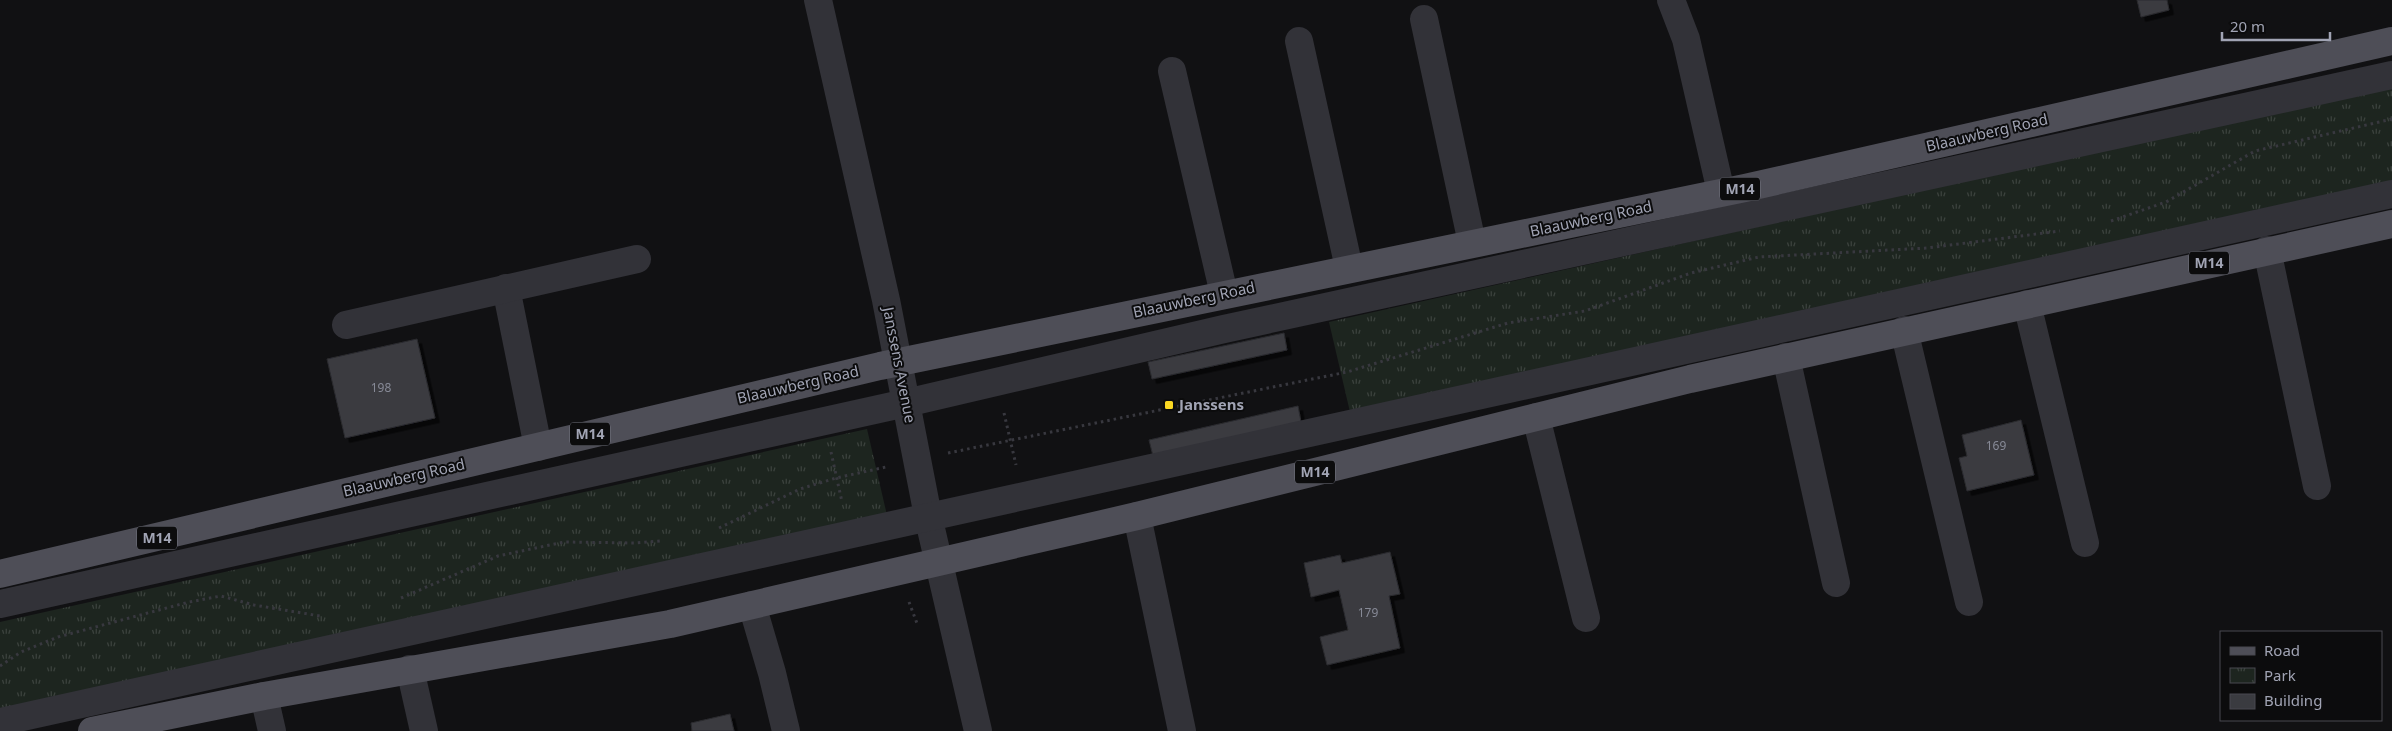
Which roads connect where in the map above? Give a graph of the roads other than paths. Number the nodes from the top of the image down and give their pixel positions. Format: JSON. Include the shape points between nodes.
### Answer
{"nodes":[{"id":1,"x":818,"y":0,"type":"edge"},
{"id":2,"x":1671,"y":0,"type":"edge"},
{"id":3,"x":1424,"y":19,"type":"dead end"},
{"id":4,"x":1299,"y":41,"type":"dead end"},
{"id":5,"x":2392,"y":41,"type":"edge"},
{"id":6,"x":1172,"y":71,"type":"dead end"},
{"id":7,"x":2392,"y":75,"type":"edge"},
{"id":8,"x":1721,"y":192,"type":"junction"},
{"id":9,"x":2392,"y":194,"type":"edge"},
{"id":10,"x":2392,"y":224,"type":"edge"},
{"id":11,"x":1472,"y":243,"type":"junction"},
{"id":12,"x":2267,"y":250,"type":"junction"},
{"id":13,"x":637,"y":259,"type":"dead end"},
{"id":14,"x":1350,"y":268,"type":"junction"},
{"id":15,"x":506,"y":288,"type":"junction"},
{"id":16,"x":1224,"y":294,"type":"junction"},
{"id":17,"x":2027,"y":304,"type":"junction"},
{"id":18,"x":346,"y":325,"type":"dead end"},
{"id":19,"x":1904,"y":330,"type":"junction"},
{"id":20,"x":1786,"y":358,"type":"junction"},
{"id":21,"x":899,"y":362,"type":"junction"},
{"id":22,"x":906,"y":404,"type":"junction"},
{"id":23,"x":1536,"y":417,"type":"junction"},
{"id":24,"x":538,"y":446,"type":"junction"},
{"id":25,"x":2316,"y":486,"type":"dead end"},
{"id":26,"x":928,"y":516,"type":"junction"},
{"id":27,"x":1137,"y":516,"type":"junction"},
{"id":28,"x":2085,"y":543,"type":"dead end"},
{"id":29,"x":938,"y":562,"type":"junction"},
{"id":30,"x":0,"y":574,"type":"edge"},
{"id":31,"x":1836,"y":583,"type":"dead end"},
{"id":32,"x":1969,"y":602,"type":"dead end"},
{"id":33,"x":0,"y":604,"type":"edge"},
{"id":34,"x":752,"y":605,"type":"junction"},
{"id":35,"x":1586,"y":618,"type":"dead end"},
{"id":36,"x":410,"y":669,"type":"junction"},
{"id":37,"x":264,"y":696,"type":"junction"},
{"id":38,"x":0,"y":722,"type":"edge"},
{"id":39,"x":92,"y":731,"type":"edge"},
{"id":40,"x":272,"y":731,"type":"edge"},
{"id":41,"x":424,"y":731,"type":"edge"},
{"id":42,"x":786,"y":731,"type":"edge"},
{"id":43,"x":978,"y":731,"type":"edge"},
{"id":44,"x":1182,"y":731,"type":"edge"}],
"edges":[{"from":1,"to":21,"type":"street","name":"Janssens Avenue"},
{"from":2,"to":8,"type":"street","via":[[1686,39]]},
{"from":3,"to":11,"type":"street"},
{"from":4,"to":14,"type":"street"},
{"from":5,"to":8,"type":"main road","name":"Blaauwberg Road","number":"M14"},
{"from":6,"to":16,"type":"street"},
{"from":7,"to":22,"type":"street","via":[[1224,330]]},
{"from":8,"to":11,"type":"main road","name":"Blaauwberg Road","number":"M14"},
{"from":9,"to":26,"type":"street"},
{"from":10,"to":12,"type":"main road","number":"M14"},
{"from":11,"to":14,"type":"main road","name":"Blaauwberg Road","number":"M14"},
{"from":12,"to":17,"type":"main road","number":"M14"},
{"from":12,"to":25,"type":"street"},
{"from":13,"to":15,"type":"street"},
{"from":14,"to":16,"type":"main road","name":"Blaauwberg Road","number":"M14"},
{"from":15,"to":18,"type":"street"},
{"from":15,"to":24,"type":"street"},
{"from":16,"to":21,"type":"main road","name":"Blaauwberg Road","number":"M14"},
{"from":17,"to":19,"type":"main road","number":"M14"},
{"from":17,"to":28,"type":"street"},
{"from":19,"to":20,"type":"main road","number":"M14"},
{"from":19,"to":32,"type":"street"},
{"from":20,"to":23,"type":"main road","number":"M14"},
{"from":20,"to":31,"type":"street"},
{"from":21,"to":22,"type":"street","name":"Janssens Avenue"},
{"from":21,"to":24,"type":"main road","name":"Blaauwberg Road","number":"M14"},
{"from":22,"to":26,"type":"street","name":"Janssens Avenue"},
{"from":22,"to":33,"type":"street"},
{"from":23,"to":27,"type":"main road","number":"M14"},
{"from":23,"to":35,"type":"street"},
{"from":24,"to":30,"type":"main road","name":"Blaauwberg Road","number":"M14"},
{"from":26,"to":29,"type":"street","name":"Janssens Avenue"},
{"from":26,"to":38,"type":"street"},
{"from":27,"to":29,"type":"main road","number":"M14"},
{"from":27,"to":44,"type":"street"},
{"from":29,"to":34,"type":"main road","number":"M14"},
{"from":29,"to":43,"type":"street","name":"Janssens Avenue"},
{"from":34,"to":36,"type":"main road","number":"M14","via":[[670,624]]},
{"from":34,"to":42,"type":"street"},
{"from":36,"to":37,"type":"main road","number":"M14"},
{"from":36,"to":41,"type":"street"},
{"from":37,"to":39,"type":"main road","number":"M14"},
{"from":37,"to":40,"type":"street"}]}
